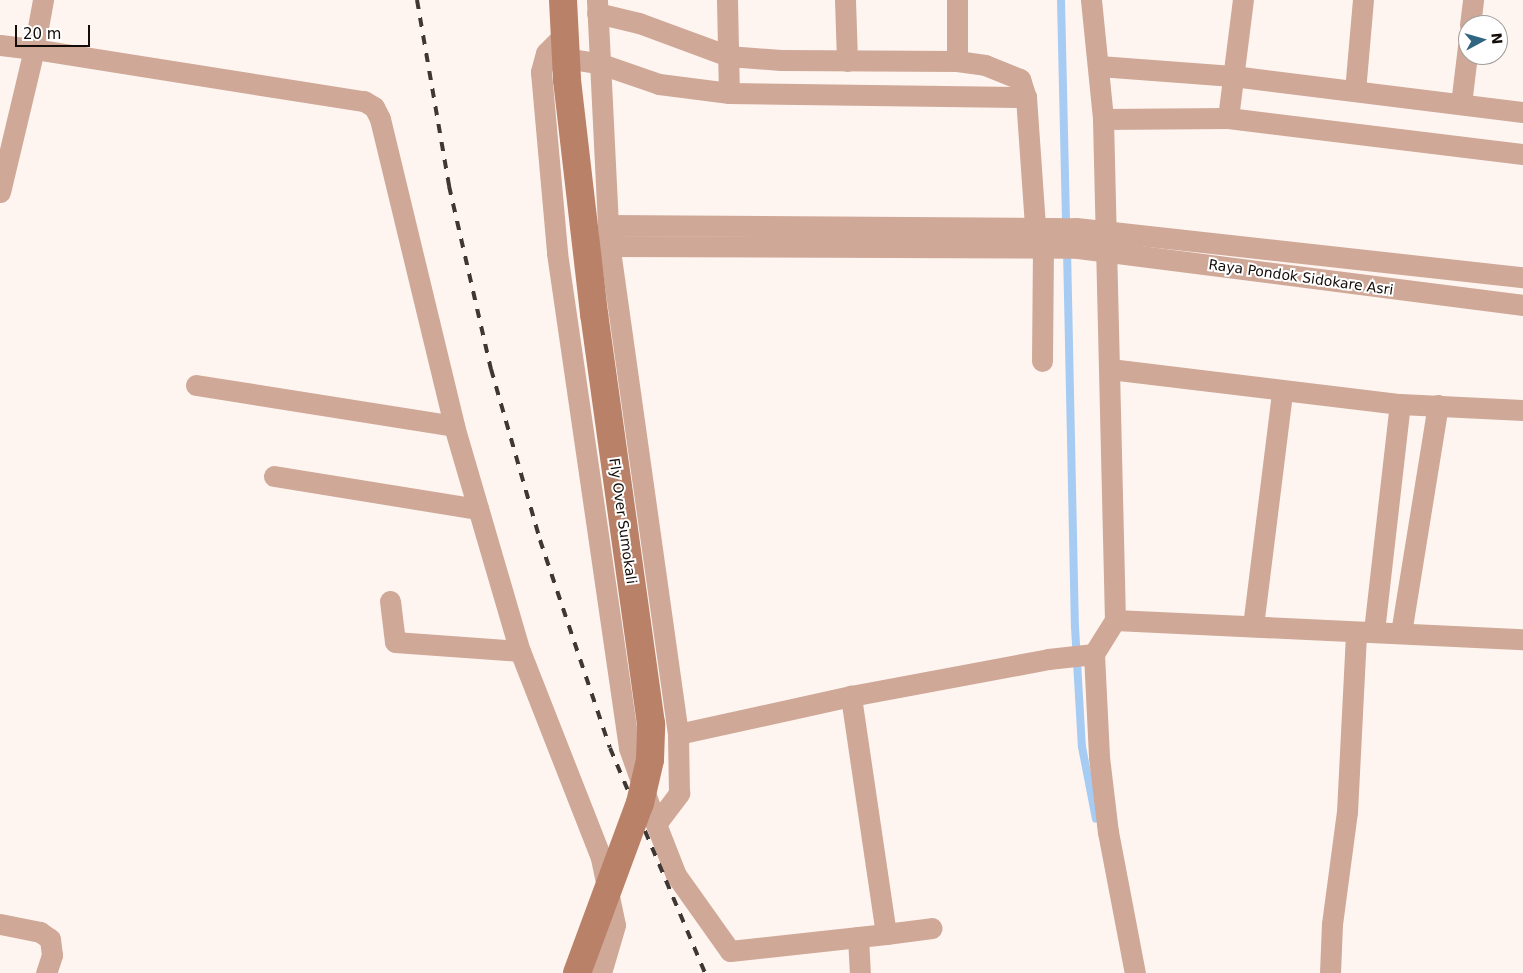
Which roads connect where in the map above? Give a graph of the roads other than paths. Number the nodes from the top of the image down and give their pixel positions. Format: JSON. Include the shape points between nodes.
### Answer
{"nodes":[{"id":1,"x":43,"y":0,"type":"edge"},
{"id":2,"x":563,"y":0,"type":"edge"},
{"id":3,"x":727,"y":0,"type":"edge"},
{"id":4,"x":845,"y":0,"type":"edge"},
{"id":5,"x":957,"y":0,"type":"edge"},
{"id":6,"x":1091,"y":0,"type":"edge"},
{"id":7,"x":1243,"y":0,"type":"edge"},
{"id":8,"x":1363,"y":0,"type":"edge"},
{"id":9,"x":1473,"y":0,"type":"edge"},
{"id":10,"x":597,"y":7,"type":"edge"},
{"id":11,"x":1471,"y":15,"type":"edge"},
{"id":12,"x":0,"y":45,"type":"edge"},
{"id":13,"x":34,"y":49,"type":"junction"},
{"id":14,"x":728,"y":56,"type":"junction"},
{"id":15,"x":565,"y":58,"type":"junction"},
{"id":16,"x":846,"y":61,"type":"junction"},
{"id":17,"x":958,"y":61,"type":"junction"},
{"id":18,"x":601,"y":64,"type":"junction"},
{"id":19,"x":1466,"y":65,"type":"edge"},
{"id":20,"x":1099,"y":66,"type":"junction"},
{"id":21,"x":1233,"y":76,"type":"junction"},
{"id":22,"x":1356,"y":91,"type":"junction"},
{"id":23,"x":729,"y":93,"type":"junction"},
{"id":24,"x":1026,"y":97,"type":"junction"},
{"id":25,"x":1462,"y":104,"type":"junction"},
{"id":26,"x":1523,"y":112,"type":"edge"},
{"id":27,"x":1103,"y":118,"type":"junction"},
{"id":28,"x":1228,"y":118,"type":"junction"},
{"id":29,"x":1523,"y":154,"type":"edge"},
{"id":30,"x":0,"y":192,"type":"edge"},
{"id":31,"x":1041,"y":227,"type":"junction"},
{"id":32,"x":608,"y":235,"type":"junction"},
{"id":33,"x":1077,"y":238,"type":"junction"},
{"id":34,"x":1105,"y":241,"type":"junction"},
{"id":35,"x":1043,"y":249,"type":"junction"},
{"id":36,"x":1523,"y":277,"type":"edge"},
{"id":37,"x":1523,"y":305,"type":"edge"},
{"id":38,"x":1042,"y":361,"type":"dead end"},
{"id":39,"x":1110,"y":369,"type":"junction"},
{"id":40,"x":196,"y":385,"type":"dead end"},
{"id":41,"x":1282,"y":392,"type":"junction"},
{"id":42,"x":1400,"y":404,"type":"junction"},
{"id":43,"x":1438,"y":405,"type":"junction"},
{"id":44,"x":1523,"y":410,"type":"edge"},
{"id":45,"x":454,"y":426,"type":"junction"},
{"id":46,"x":274,"y":476,"type":"dead end"},
{"id":47,"x":478,"y":509,"type":"junction"},
{"id":48,"x":1386,"y":526,"type":"junction"},
{"id":49,"x":1417,"y":532,"type":"junction"},
{"id":50,"x":390,"y":601,"type":"dead end"},
{"id":51,"x":1115,"y":620,"type":"junction"},
{"id":52,"x":1253,"y":626,"type":"junction"},
{"id":53,"x":1365,"y":631,"type":"junction"},
{"id":54,"x":1401,"y":633,"type":"junction"},
{"id":55,"x":1523,"y":639,"type":"edge"},
{"id":56,"x":520,"y":652,"type":"junction"},
{"id":57,"x":1089,"y":654,"type":"junction"},
{"id":58,"x":852,"y":696,"type":"junction"},
{"id":59,"x":678,"y":734,"type":"junction"},
{"id":60,"x":656,"y":824,"type":"junction"},
{"id":61,"x":601,"y":858,"type":"junction"},
{"id":62,"x":0,"y":924,"type":"edge"},
{"id":63,"x":932,"y":928,"type":"dead end"},
{"id":64,"x":886,"y":934,"type":"junction"},
{"id":65,"x":858,"y":937,"type":"junction"},
{"id":66,"x":46,"y":973,"type":"edge"},
{"id":67,"x":565,"y":973,"type":"edge"},
{"id":68,"x":577,"y":973,"type":"edge"},
{"id":69,"x":601,"y":973,"type":"edge"},
{"id":70,"x":860,"y":973,"type":"edge"},
{"id":71,"x":1135,"y":973,"type":"edge"},
{"id":72,"x":1330,"y":973,"type":"edge"}],
"edges":[{"from":1,"to":13,"type":"street"},
{"from":2,"to":15,"type":"main road","name":"Fly Over Sumokali"},
{"from":3,"to":14,"type":"street"},
{"from":4,"to":16,"type":"street"},
{"from":5,"to":17,"type":"street"},
{"from":6,"to":20,"type":"street"},
{"from":7,"to":21,"type":"street"},
{"from":8,"to":22,"type":"street"},
{"from":9,"to":11,"type":"street"},
{"from":10,"to":14,"type":"street"},
{"from":10,"to":18,"type":"street"},
{"from":12,"to":13,"type":"street"},
{"from":13,"to":30,"type":"street"},
{"from":13,"to":45,"type":"street","via":[[370,104],[380,119]]},
{"from":14,"to":16,"type":"street"},
{"from":14,"to":23,"type":"street"},
{"from":15,"to":18,"type":"street"},
{"from":15,"to":60,"type":"street","via":[[546,53],[541,72],[557,253],[629,748]]},
{"from":15,"to":68,"type":"main road","name":"Fly Over Sumokali","bridge":true,"via":[[593,306],[651,724],[650,760],[640,803]]},
{"from":16,"to":17,"type":"street"},
{"from":17,"to":24,"type":"street","via":[[985,65],[1020,79]]},
{"from":18,"to":23,"type":"street","via":[[659,84]]},
{"from":18,"to":32,"type":"street"},
{"from":19,"to":25,"type":"street"},
{"from":20,"to":21,"type":"street"},
{"from":20,"to":27,"type":"street"},
{"from":21,"to":22,"type":"street"},
{"from":21,"to":28,"type":"street"},
{"from":22,"to":25,"type":"street"},
{"from":23,"to":24,"type":"street"},
{"from":24,"to":31,"type":"street"},
{"from":25,"to":26,"type":"street"},
{"from":27,"to":28,"type":"street"},
{"from":27,"to":34,"type":"street"},
{"from":28,"to":29,"type":"street"},
{"from":31,"to":32,"type":"street"},
{"from":31,"to":33,"type":"street"},
{"from":31,"to":35,"type":"street"},
{"from":32,"to":35,"type":"street"},
{"from":32,"to":59,"type":"street"},
{"from":33,"to":34,"type":"street","name":"Raya Pondok Sidokare Asri"},
{"from":33,"to":35,"type":"street"},
{"from":34,"to":36,"type":"street"},
{"from":34,"to":37,"type":"street","name":"Raya Pondok Sidokare Asri"},
{"from":34,"to":39,"type":"street"},
{"from":35,"to":38,"type":"street"},
{"from":39,"to":41,"type":"street","via":[[1131,369]]},
{"from":39,"to":51,"type":"street"},
{"from":40,"to":45,"type":"street"},
{"from":41,"to":42,"type":"street"},
{"from":41,"to":52,"type":"street"},
{"from":42,"to":43,"type":"street"},
{"from":42,"to":48,"type":"street"},
{"from":43,"to":44,"type":"street"},
{"from":43,"to":49,"type":"street"},
{"from":45,"to":47,"type":"street"},
{"from":46,"to":47,"type":"street"},
{"from":47,"to":56,"type":"street"},
{"from":48,"to":49,"type":"street"},
{"from":48,"to":53,"type":"street"},
{"from":49,"to":54,"type":"street"},
{"from":50,"to":56,"type":"street","via":[[394,642]]},
{"from":51,"to":52,"type":"street"},
{"from":51,"to":57,"type":"street"},
{"from":52,"to":53,"type":"street"},
{"from":53,"to":54,"type":"street"},
{"from":53,"to":72,"type":"street","via":[[1347,812],[1334,897]]},
{"from":54,"to":55,"type":"street"},
{"from":56,"to":61,"type":"street"},
{"from":57,"to":58,"type":"street"},
{"from":57,"to":71,"type":"street","via":[[1107,823]]},
{"from":58,"to":59,"type":"street"},
{"from":58,"to":64,"type":"street"},
{"from":59,"to":60,"type":"street","via":[[679,794]]},
{"from":60,"to":65,"type":"street","via":[[676,875],[730,951]]},
{"from":61,"to":67,"type":"street","via":[[587,922]]},
{"from":61,"to":69,"type":"street","via":[[615,925]]},
{"from":62,"to":66,"type":"street","via":[[40,932],[50,939],[52,955]]},
{"from":63,"to":64,"type":"street"},
{"from":64,"to":65,"type":"street"},
{"from":65,"to":70,"type":"street"}]}
